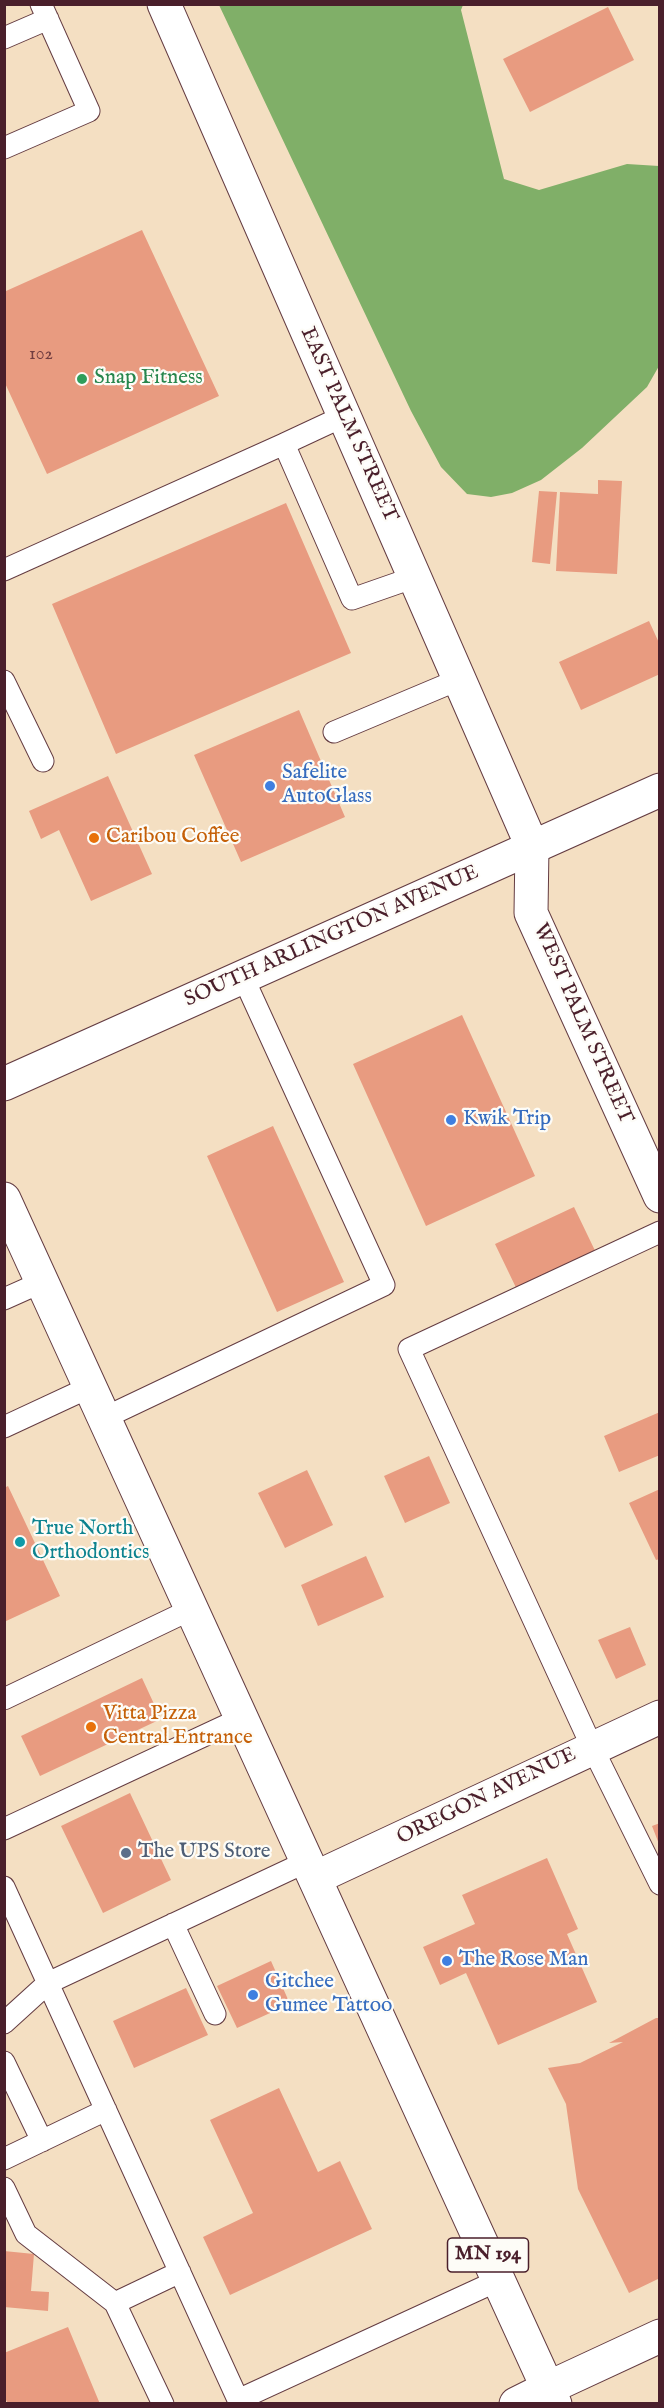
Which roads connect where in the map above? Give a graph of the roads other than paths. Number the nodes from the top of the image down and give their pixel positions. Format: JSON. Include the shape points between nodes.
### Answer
{"nodes":[{"id":1,"x":164,"y":4,"type":"edge"},
{"id":2,"x":45,"y":12,"type":"edge"},
{"id":3,"x":4,"y":38,"type":"edge"},
{"id":4,"x":4,"y":148,"type":"edge"},
{"id":5,"x":344,"y":416,"type":"junction"},
{"id":6,"x":285,"y":444,"type":"junction"},
{"id":7,"x":4,"y":570,"type":"edge"},
{"id":8,"x":415,"y":577,"type":"junction"},
{"id":9,"x":460,"y":679,"type":"junction"},
{"id":10,"x":4,"y":681,"type":"edge"},
{"id":11,"x":334,"y":732,"type":"dead end"},
{"id":12,"x":43,"y":761,"type":"dead end"},
{"id":13,"x":660,"y":790,"type":"edge"},
{"id":14,"x":532,"y":846,"type":"junction"},
{"id":15,"x":243,"y":977,"type":"junction"},
{"id":16,"x":4,"y":1084,"type":"edge"},
{"id":17,"x":660,"y":1196,"type":"edge"},
{"id":18,"x":4,"y":1199,"type":"edge"},
{"id":19,"x":660,"y":1232,"type":"edge"},
{"id":20,"x":42,"y":1282,"type":"junction"},
{"id":21,"x":4,"y":1299,"type":"edge"},
{"id":22,"x":90,"y":1387,"type":"junction"},
{"id":23,"x":104,"y":1418,"type":"junction"},
{"id":24,"x":4,"y":1426,"type":"edge"},
{"id":25,"x":192,"y":1609,"type":"junction"},
{"id":26,"x":4,"y":1699,"type":"edge"},
{"id":27,"x":660,"y":1717,"type":"edge"},
{"id":28,"x":242,"y":1718,"type":"junction"},
{"id":29,"x":592,"y":1747,"type":"junction"},
{"id":30,"x":4,"y":1829,"type":"edge"},
{"id":31,"x":312,"y":1870,"type":"junction"},
{"id":32,"x":660,"y":1884,"type":"edge"},
{"id":33,"x":4,"y":1887,"type":"edge"},
{"id":34,"x":173,"y":1924,"type":"junction"},
{"id":35,"x":13,"y":1926,"type":"edge"},
{"id":36,"x":48,"y":1983,"type":"junction"},
{"id":37,"x":215,"y":2014,"type":"dead end"},
{"id":38,"x":4,"y":2022,"type":"edge"},
{"id":39,"x":4,"y":2062,"type":"edge"},
{"id":40,"x":106,"y":2110,"type":"junction"},
{"id":41,"x":42,"y":2141,"type":"junction"},
{"id":42,"x":4,"y":2159,"type":"edge"},
{"id":43,"x":4,"y":2188,"type":"edge"},
{"id":44,"x":180,"y":2272,"type":"junction"},
{"id":45,"x":499,"y":2280,"type":"junction"},
{"id":46,"x":115,"y":2303,"type":"junction"},
{"id":47,"x":660,"y":2336,"type":"edge"},
{"id":48,"x":552,"y":2396,"type":"edge"},
{"id":49,"x":239,"y":2402,"type":"edge"},
{"id":50,"x":163,"y":2403,"type":"edge"},
{"id":51,"x":516,"y":2403,"type":"edge"}],
"edges":[{"from":1,"to":5,"type":"main road","name":"EAST PALM STREET"},
{"from":2,"to":3,"type":"lane"},
{"from":2,"to":4,"type":"lane","via":[[89,111]]},
{"from":5,"to":6,"type":"lane"},
{"from":5,"to":8,"type":"main road","name":"EAST PALM STREET"},
{"from":6,"to":7,"type":"lane"},
{"from":6,"to":8,"type":"lane","via":[[352,599]]},
{"from":8,"to":9,"type":"main road","name":"EAST PALM STREET"},
{"from":9,"to":11,"type":"lane"},
{"from":9,"to":14,"type":"main road","name":"EAST PALM STREET"},
{"from":10,"to":12,"type":"lane"},
{"from":13,"to":14,"type":"main road","name":"SOUTH ARLINGTON AVENUE"},
{"from":14,"to":15,"type":"main road","name":"SOUTH ARLINGTON AVENUE"},
{"from":14,"to":17,"type":"main road","name":"WEST PALM STREET","via":[[531,913]]},
{"from":15,"to":16,"type":"main road","name":"SOUTH ARLINGTON AVENUE"},
{"from":15,"to":23,"type":"lane","via":[[384,1284]]},
{"from":18,"to":20,"type":"main road","number":"MN 194"},
{"from":19,"to":29,"type":"lane","via":[[409,1349]]},
{"from":20,"to":21,"type":"lane"},
{"from":20,"to":22,"type":"main road","number":"MN 194"},
{"from":22,"to":23,"type":"main road","number":"MN 194"},
{"from":22,"to":24,"type":"lane"},
{"from":23,"to":25,"type":"main road","number":"MN 194"},
{"from":25,"to":26,"type":"lane"},
{"from":25,"to":28,"type":"main road","number":"MN 194"},
{"from":27,"to":29,"type":"main road","name":"OREGON AVENUE"},
{"from":28,"to":30,"type":"lane"},
{"from":28,"to":31,"type":"main road","number":"MN 194"},
{"from":29,"to":31,"type":"main road","name":"OREGON AVENUE"},
{"from":29,"to":32,"type":"lane"},
{"from":31,"to":34,"type":"lane"},
{"from":31,"to":45,"type":"main road","number":"MN 194"},
{"from":33,"to":35,"type":"lane"},
{"from":34,"to":36,"type":"lane"},
{"from":34,"to":37,"type":"lane"},
{"from":35,"to":36,"type":"lane"},
{"from":36,"to":38,"type":"lane"},
{"from":36,"to":40,"type":"lane"},
{"from":39,"to":41,"type":"lane"},
{"from":40,"to":41,"type":"lane"},
{"from":40,"to":44,"type":"lane"},
{"from":41,"to":42,"type":"lane"},
{"from":43,"to":46,"type":"lane","via":[[26,2234]]},
{"from":44,"to":46,"type":"lane"},
{"from":44,"to":49,"type":"lane"},
{"from":45,"to":48,"type":"main road","number":"MN 194"},
{"from":45,"to":49,"type":"lane"},
{"from":46,"to":50,"type":"lane"},
{"from":47,"to":48,"type":"main road"},
{"from":48,"to":51,"type":"main road"}]}
